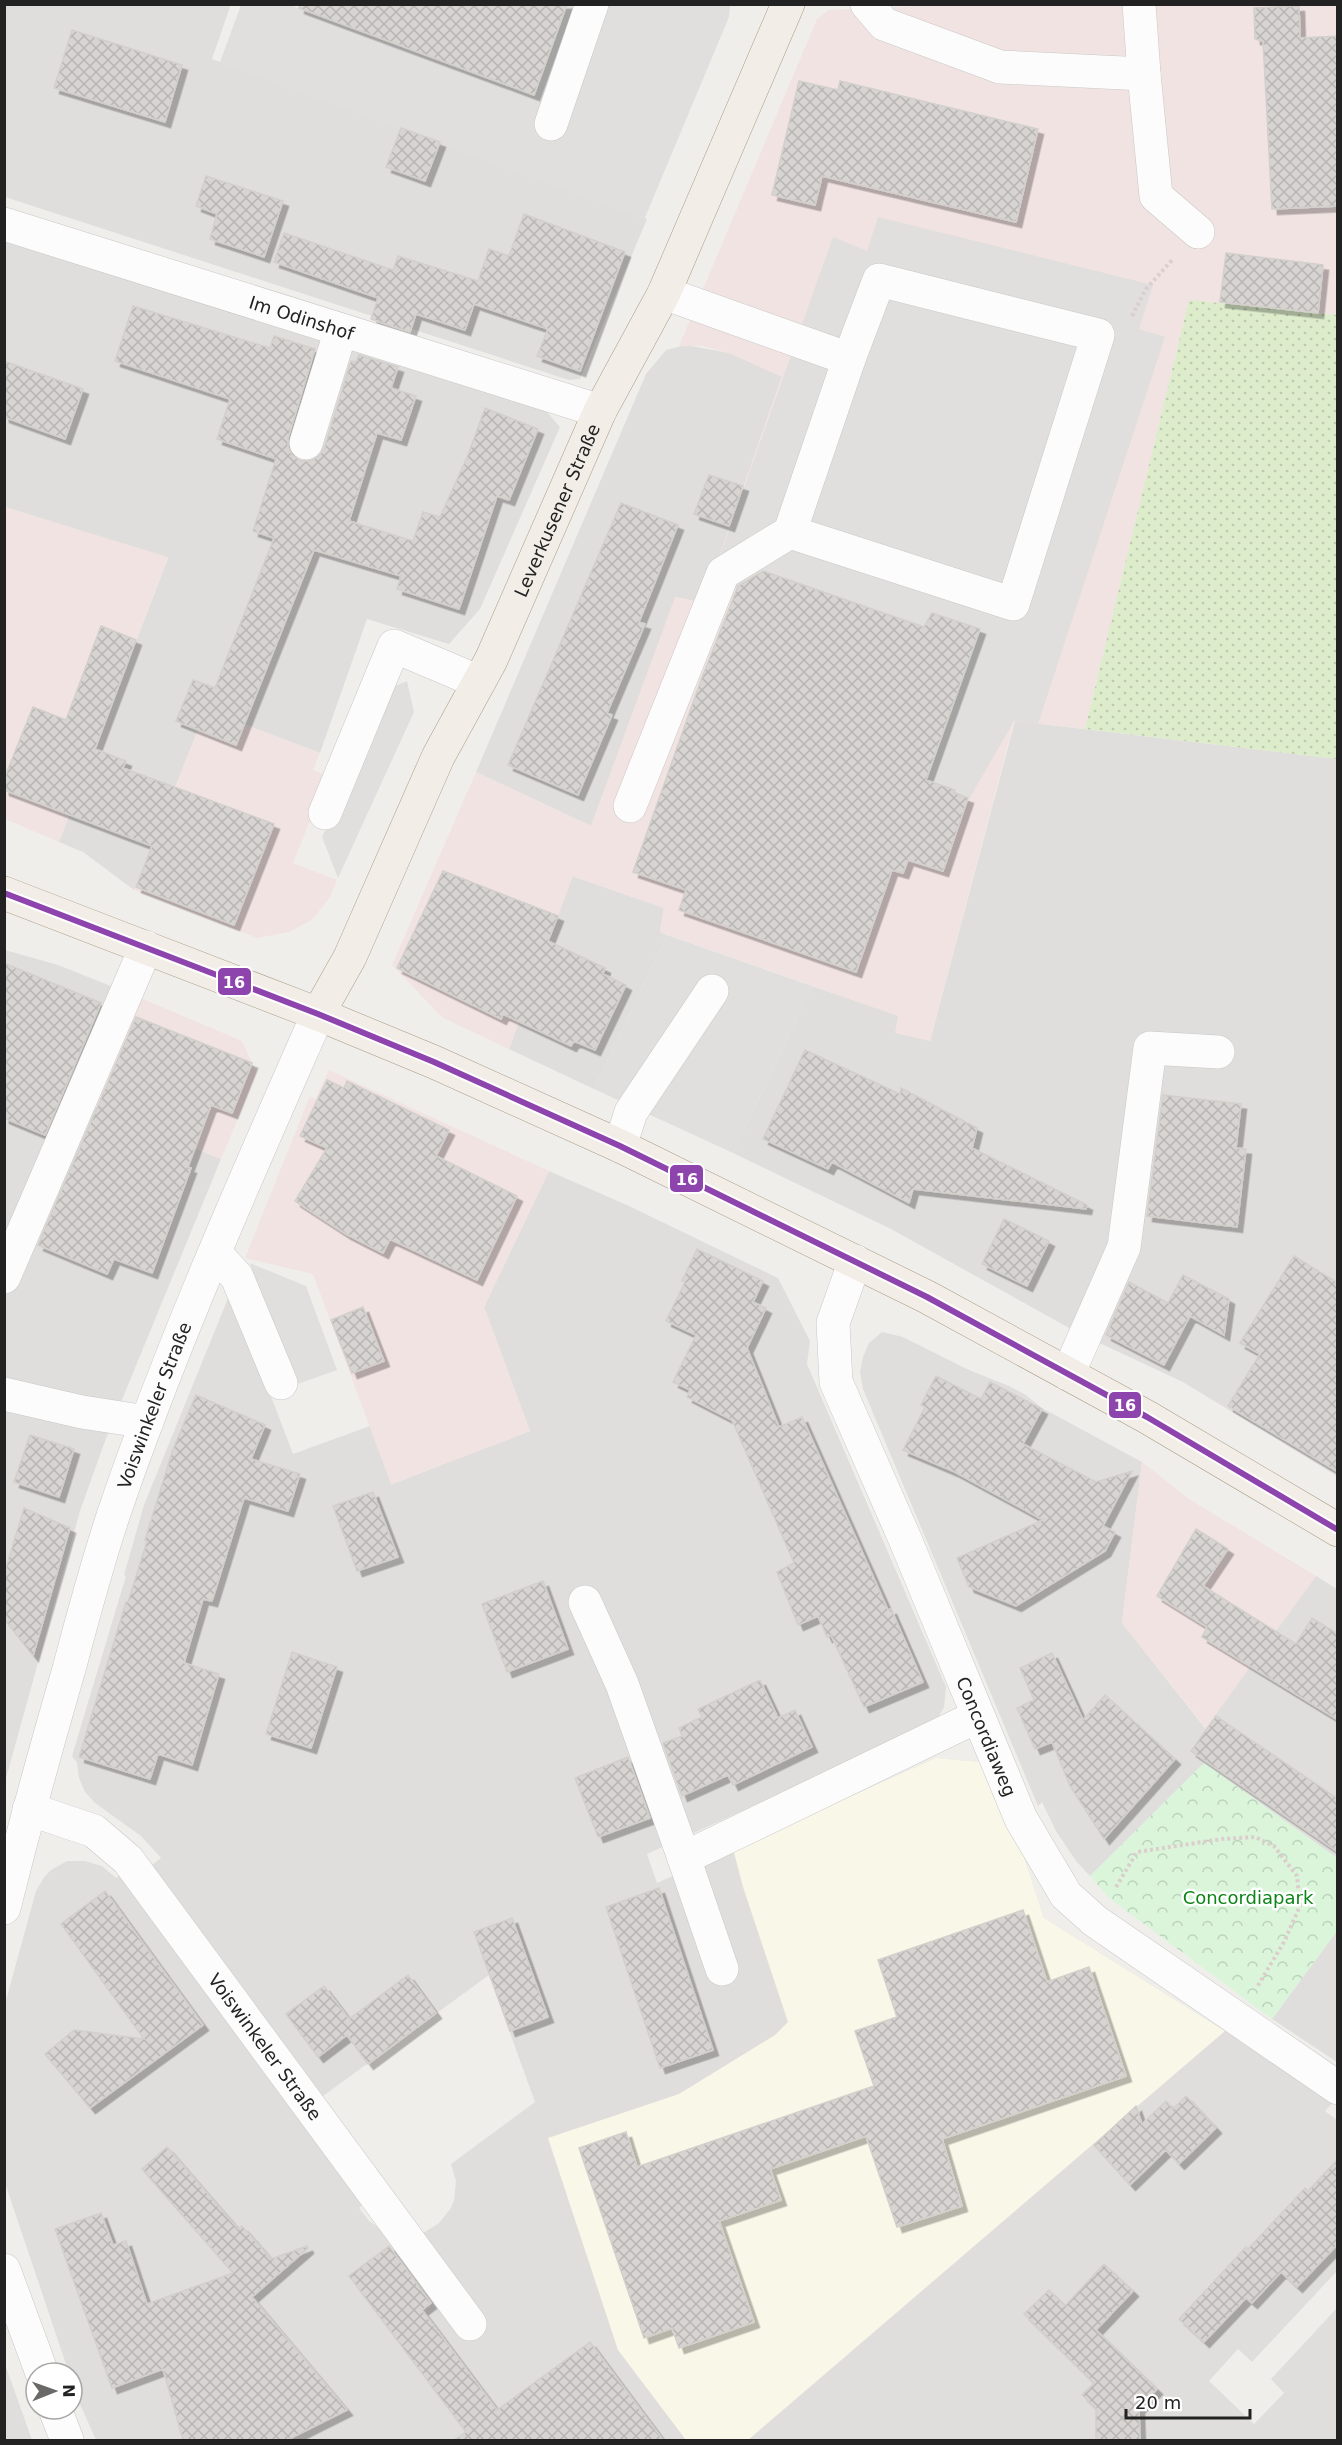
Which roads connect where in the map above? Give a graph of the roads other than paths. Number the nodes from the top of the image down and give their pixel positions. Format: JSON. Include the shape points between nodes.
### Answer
{"nodes":[{"id":1,"x":592,"y":4,"type":"edge"},
{"id":2,"x":788,"y":4,"type":"edge"},
{"id":3,"x":867,"y":4,"type":"edge"},
{"id":4,"x":1139,"y":4,"type":"edge"},
{"id":5,"x":1144,"y":74,"type":"junction"},
{"id":6,"x":551,"y":124,"type":"dead end"},
{"id":7,"x":4,"y":224,"type":"edge"},
{"id":8,"x":1198,"y":232,"type":"dead end"},
{"id":9,"x":664,"y":293,"type":"junction"},
{"id":10,"x":341,"y":330,"type":"junction"},
{"id":11,"x":849,"y":359,"type":"junction"},
{"id":12,"x":600,"y":411,"type":"junction"},
{"id":13,"x":306,"y":443,"type":"dead end"},
{"id":14,"x":790,"y":532,"type":"junction"},
{"id":15,"x":479,"y":682,"type":"junction"},
{"id":16,"x":630,"y":806,"type":"dead end"},
{"id":17,"x":325,"y":813,"type":"dead end"},
{"id":18,"x":4,"y":893,"type":"edge"},
{"id":19,"x":146,"y":947,"type":"junction"},
{"id":20,"x":711,"y":991,"type":"dead end"},
{"id":21,"x":318,"y":1014,"type":"junction"},
{"id":22,"x":1218,"y":1052,"type":"dead end"},
{"id":23,"x":620,"y":1146,"type":"junction"},
{"id":24,"x":215,"y":1253,"type":"junction"},
{"id":25,"x":855,"y":1261,"type":"junction"},
{"id":26,"x":4,"y":1277,"type":"edge"},
{"id":27,"x":1068,"y":1374,"type":"junction"},
{"id":28,"x":281,"y":1383,"type":"dead end"},
{"id":29,"x":4,"y":1394,"type":"edge"},
{"id":30,"x":147,"y":1422,"type":"junction"},
{"id":31,"x":1338,"y":1530,"type":"edge"},
{"id":32,"x":585,"y":1602,"type":"dead end"},
{"id":33,"x":978,"y":1716,"type":"junction"},
{"id":34,"x":29,"y":1809,"type":"junction"},
{"id":35,"x":684,"y":1858,"type":"junction"},
{"id":36,"x":4,"y":1908,"type":"edge"},
{"id":37,"x":722,"y":1969,"type":"dead end"},
{"id":38,"x":1338,"y":2088,"type":"edge"},
{"id":39,"x":4,"y":2270,"type":"edge"},
{"id":40,"x":470,"y":2324,"type":"dead end"},
{"id":41,"x":38,"y":2361,"type":"edge"},
{"id":42,"x":60,"y":2421,"type":"edge"},
{"id":43,"x":67,"y":2440,"type":"edge"}],
"edges":[{"from":1,"to":6,"type":"street"},
{"from":2,"to":9,"type":"main road","name":"Leverkusener Straße"},
{"from":3,"to":5,"type":"street","via":[[884,24],[1000,67]]},
{"from":4,"to":5,"type":"street"},
{"from":5,"to":8,"type":"street","via":[[1156,196]]},
{"from":7,"to":10,"type":"street","name":"Im Odinshof"},
{"from":9,"to":11,"type":"street"},
{"from":9,"to":12,"type":"main road","name":"Leverkusener Straße"},
{"from":10,"to":12,"type":"street","name":"Im Odinshof"},
{"from":10,"to":13,"type":"street"},
{"from":11,"to":14,"type":"street"},
{"from":11,"to":14,"type":"street","via":[[879,280],[1098,335],[1013,604]]},
{"from":12,"to":15,"type":"main road","name":"Leverkusener Straße"},
{"from":14,"to":16,"type":"street","via":[[723,573]]},
{"from":15,"to":17,"type":"street","via":[[394,646]]},
{"from":15,"to":21,"type":"main road","name":"Leverkusener Straße","via":[[438,757],[354,948]]},
{"from":18,"to":19,"type":"main road"},
{"from":19,"to":21,"type":"main road"},
{"from":19,"to":26,"type":"street"},
{"from":20,"to":23,"type":"street","via":[[631,1112]]},
{"from":21,"to":23,"type":"main road"},
{"from":21,"to":24,"type":"street","name":"Voiswinkeler Straße"},
{"from":22,"to":27,"type":"street","via":[[1150,1048],[1124,1247]]},
{"from":23,"to":25,"type":"main road"},
{"from":24,"to":28,"type":"street","via":[[237,1276]]},
{"from":24,"to":30,"type":"street","name":"Voiswinkeler Straße"},
{"from":25,"to":27,"type":"main road"},
{"from":25,"to":33,"type":"street","name":"Concordiaweg","via":[[833,1323],[836,1382]]},
{"from":27,"to":31,"type":"main road"},
{"from":29,"to":30,"type":"street"},
{"from":30,"to":34,"type":"street","name":"Voiswinkeler Straße","via":[[93,1582]]},
{"from":32,"to":35,"type":"street","via":[[622,1684]]},
{"from":33,"to":35,"type":"street"},
{"from":33,"to":38,"type":"street","name":"Concordiaweg","via":[[1021,1819],[1066,1895],[1095,1921]]},
{"from":34,"to":36,"type":"street","name":"Voiswinkeler Straße"},
{"from":34,"to":40,"type":"street","name":"Voiswinkeler Straße","via":[[94,1831],[128,1860]]},
{"from":35,"to":37,"type":"street"},
{"from":39,"to":41,"type":"street"},
{"from":42,"to":43,"type":"street"}]}
